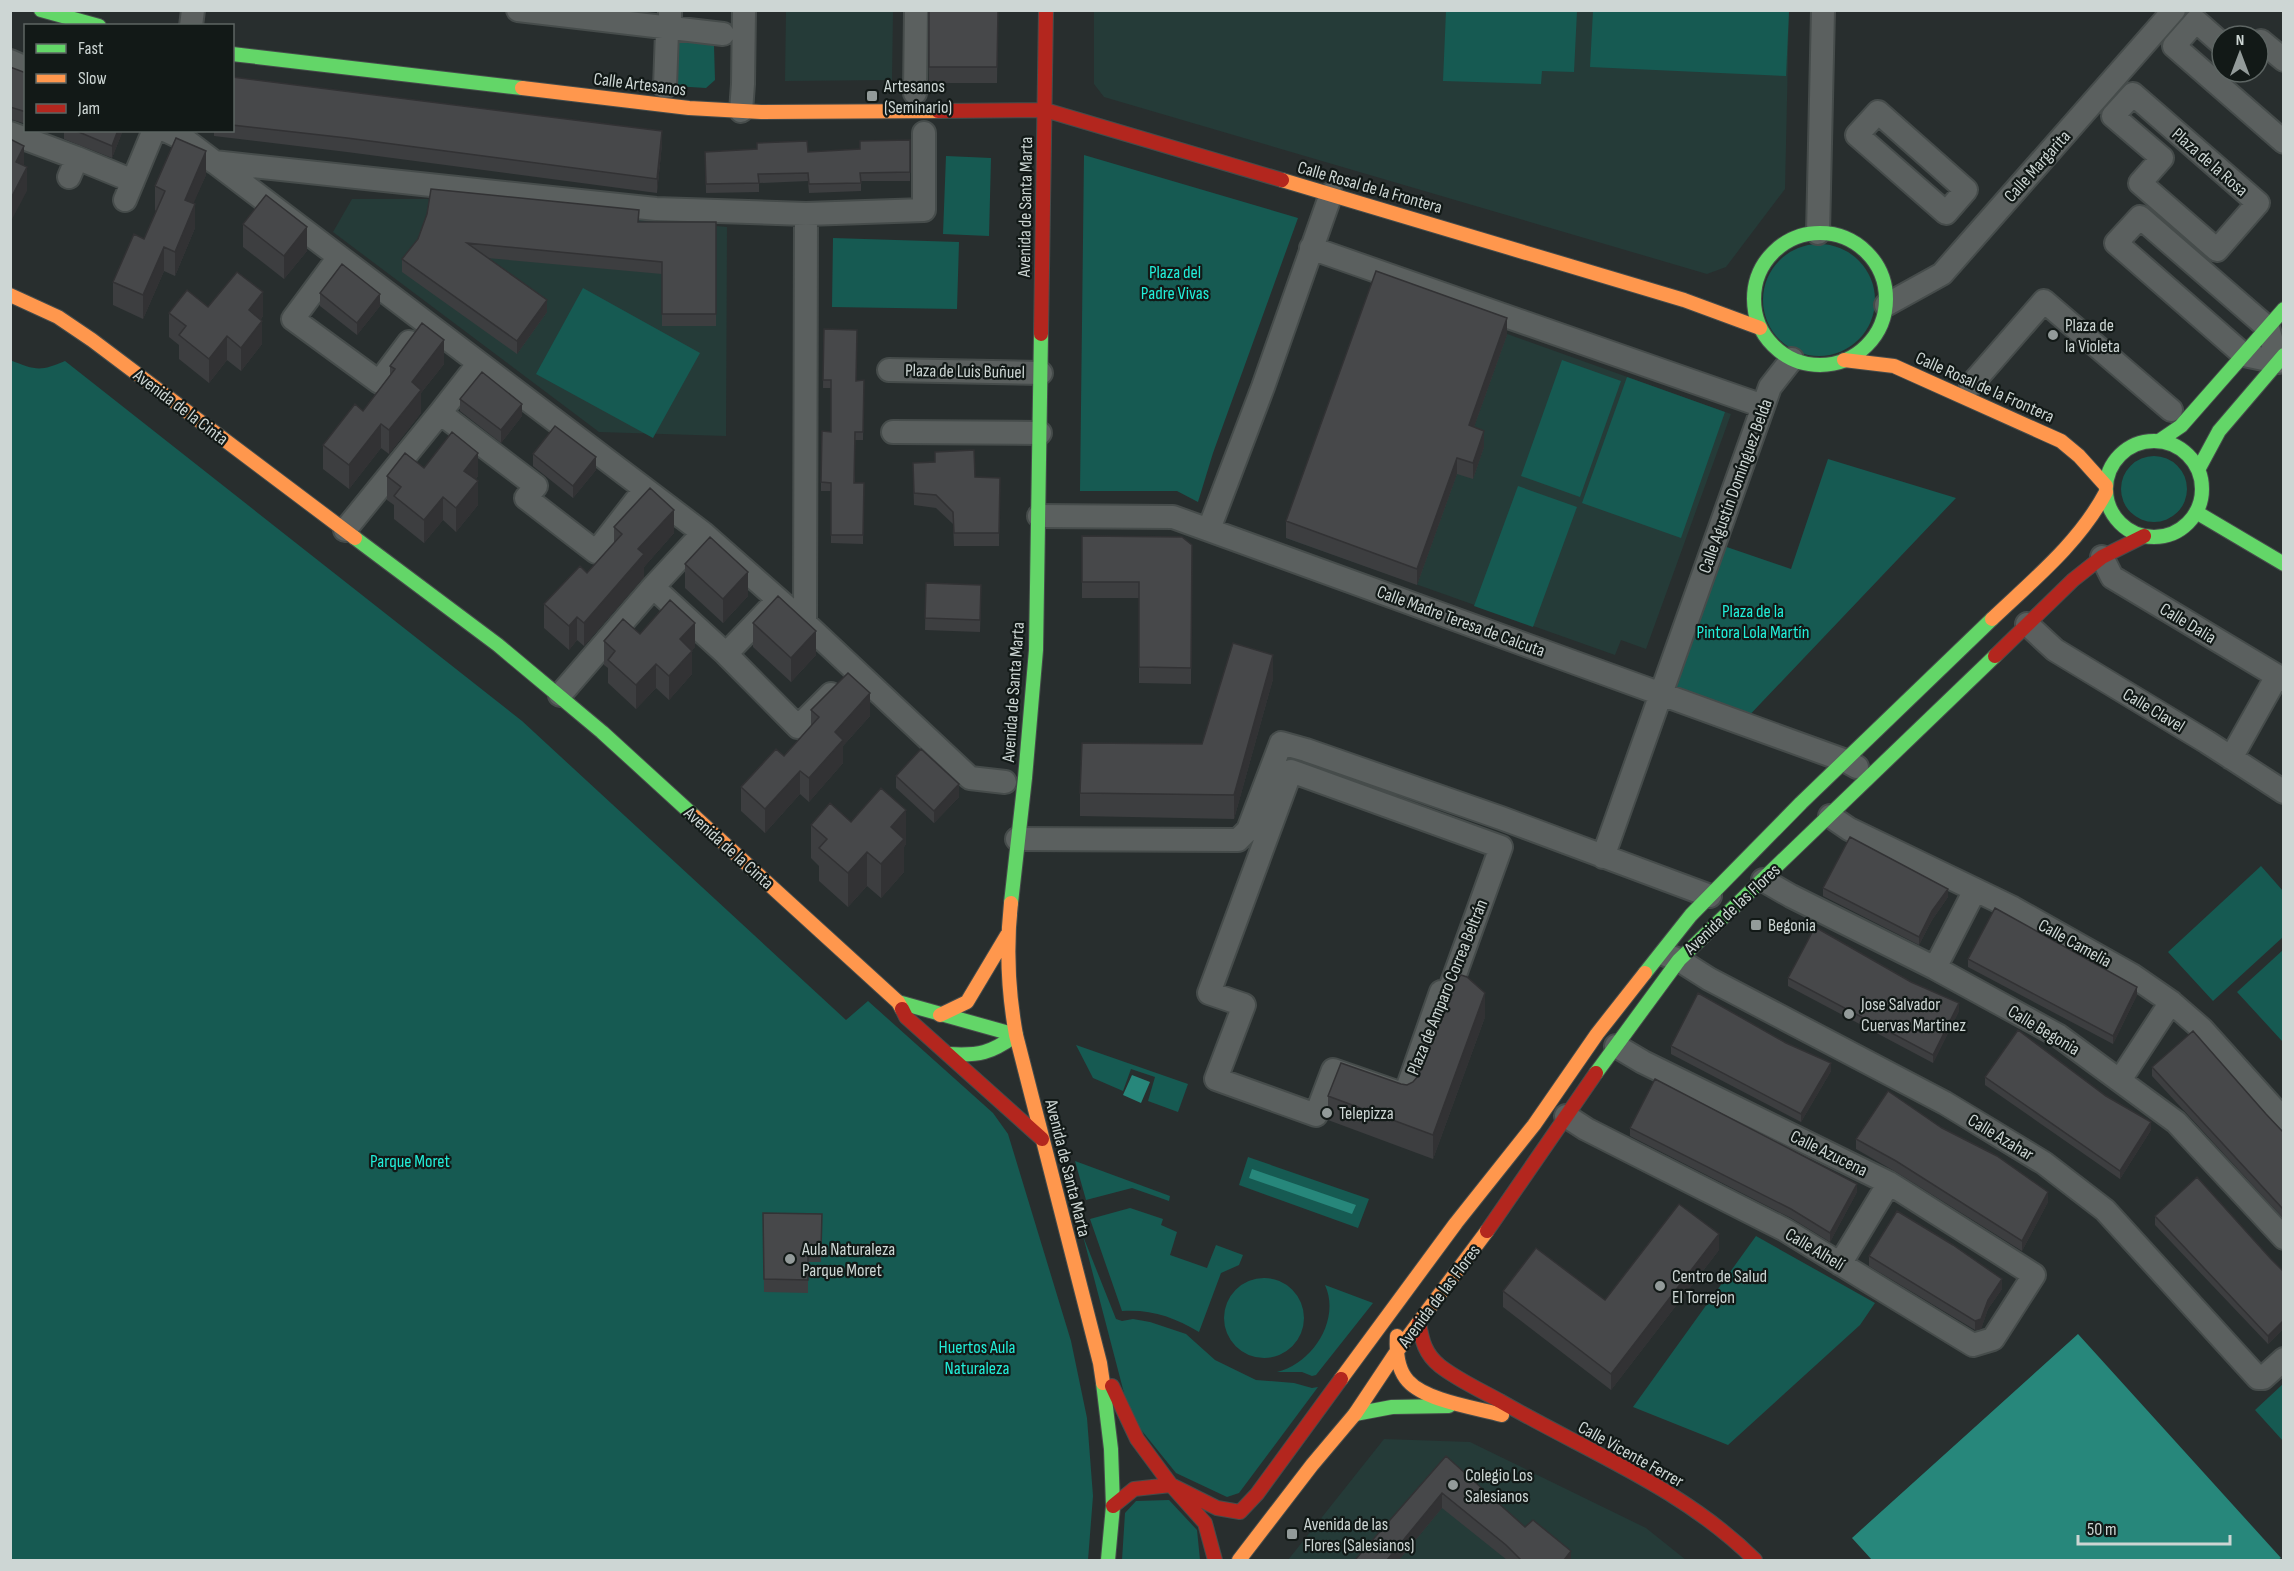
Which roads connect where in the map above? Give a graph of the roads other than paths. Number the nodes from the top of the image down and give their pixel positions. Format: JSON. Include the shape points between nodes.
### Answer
{"nodes":[{"id":1,"x":41,"y":10,"type":"edge"},
{"id":2,"x":518,"y":10,"type":"edge"},
{"id":3,"x":744,"y":10,"type":"edge"},
{"id":4,"x":916,"y":10,"type":"edge"},
{"id":5,"x":1046,"y":10,"type":"edge"},
{"id":6,"x":1823,"y":10,"type":"edge"},
{"id":7,"x":2174,"y":10,"type":"edge"},
{"id":8,"x":670,"y":20,"type":"edge"},
{"id":9,"x":92,"y":24,"type":"edge"},
{"id":10,"x":2210,"y":33,"type":"edge"},
{"id":11,"x":723,"y":34,"type":"dead end"},
{"id":12,"x":2270,"y":49,"type":"edge"},
{"id":13,"x":234,"y":54,"type":"edge"},
{"id":14,"x":2283,"y":60,"type":"edge"},
{"id":15,"x":10,"y":61,"type":"edge"},
{"id":16,"x":24,"y":67,"type":"edge"},
{"id":17,"x":2210,"y":78,"type":"edge"},
{"id":18,"x":2217,"y":84,"type":"edge"},
{"id":19,"x":665,"y":87,"type":"dead end"},
{"id":20,"x":915,"y":93,"type":"dead end"},
{"id":21,"x":2133,"y":94,"type":"joint"},
{"id":22,"x":1045,"y":110,"type":"junction"},
{"id":23,"x":741,"y":111,"type":"junction"},
{"id":24,"x":153,"y":132,"type":"edge"},
{"id":25,"x":10,"y":133,"type":"edge"},
{"id":26,"x":178,"y":133,"type":"edge"},
{"id":27,"x":924,"y":133,"type":"dead end"},
{"id":28,"x":1857,"y":135,"type":"joint"},
{"id":29,"x":2283,"y":142,"type":"edge"},
{"id":30,"x":214,"y":162,"type":"junction"},
{"id":31,"x":1331,"y":194,"type":"junction"},
{"id":32,"x":806,"y":214,"type":"junction"},
{"id":33,"x":1818,"y":233,"type":"junction"},
{"id":34,"x":1311,"y":248,"type":"junction"},
{"id":35,"x":339,"y":257,"type":"junction"},
{"id":36,"x":1754,"y":293,"type":"junction"},
{"id":37,"x":10,"y":295,"type":"edge"},
{"id":38,"x":1684,"y":300,"type":"junction"},
{"id":39,"x":1886,"y":305,"type":"junction"},
{"id":40,"x":2283,"y":309,"type":"edge"},
{"id":41,"x":424,"y":321,"type":"junction"},
{"id":42,"x":1760,"y":328,"type":"junction"},
{"id":43,"x":2268,"y":328,"type":"junction"},
{"id":44,"x":1873,"y":338,"type":"junction"},
{"id":45,"x":2244,"y":355,"type":"junction"},
{"id":46,"x":2281,"y":358,"type":"edge"},
{"id":47,"x":1792,"y":359,"type":"junction"},
{"id":48,"x":1844,"y":360,"type":"junction"},
{"id":49,"x":478,"y":363,"type":"junction"},
{"id":50,"x":1894,"y":366,"type":"junction"},
{"id":51,"x":889,"y":370,"type":"dead end"},
{"id":52,"x":1041,"y":372,"type":"junction"},
{"id":53,"x":1971,"y":385,"type":"dead end"},
{"id":54,"x":1763,"y":406,"type":"junction"},
{"id":55,"x":2171,"y":410,"type":"dead end"},
{"id":56,"x":440,"y":413,"type":"junction"},
{"id":57,"x":893,"y":432,"type":"dead end"},
{"id":58,"x":1040,"y":433,"type":"junction"},
{"id":59,"x":2061,"y":441,"type":"junction"},
{"id":60,"x":2159,"y":441,"type":"junction"},
{"id":61,"x":2082,"y":442,"type":"dead end"},
{"id":62,"x":2114,"y":444,"type":"dead end"},
{"id":63,"x":2135,"y":445,"type":"junction"},
{"id":64,"x":2198,"y":470,"type":"junction"},
{"id":65,"x":645,"y":489,"type":"junction"},
{"id":66,"x":2106,"y":489,"type":"junction"},
{"id":67,"x":2196,"y":512,"type":"junction"},
{"id":68,"x":1039,"y":516,"type":"junction"},
{"id":69,"x":1209,"y":529,"type":"junction"},
{"id":70,"x":345,"y":530,"type":"junction"},
{"id":71,"x":703,"y":533,"type":"junction"},
{"id":72,"x":2144,"y":536,"type":"junction"},
{"id":73,"x":2102,"y":557,"type":"junction"},
{"id":74,"x":2283,"y":564,"type":"edge"},
{"id":75,"x":653,"y":587,"type":"junction"},
{"id":76,"x":779,"y":600,"type":"junction"},
{"id":77,"x":805,"y":623,"type":"junction"},
{"id":78,"x":2027,"y":624,"type":"junction"},
{"id":79,"x":726,"y":654,"type":"junction"},
{"id":80,"x":855,"y":670,"type":"junction"},
{"id":81,"x":2280,"y":678,"type":"edge"},
{"id":82,"x":1661,"y":693,"type":"junction"},
{"id":83,"x":560,"y":695,"type":"junction"},
{"id":84,"x":2231,"y":758,"type":"junction"},
{"id":85,"x":1845,"y":760,"type":"junction"},
{"id":86,"x":1291,"y":771,"type":"joint"},
{"id":87,"x":1872,"y":776,"type":"junction"},
{"id":88,"x":1005,"y":782,"type":"dead end"},
{"id":89,"x":2283,"y":792,"type":"edge"},
{"id":90,"x":1830,"y":816,"type":"junction"},
{"id":91,"x":1017,"y":839,"type":"junction"},
{"id":92,"x":1603,"y":857,"type":"junction"},
{"id":93,"x":1763,"y":880,"type":"junction"},
{"id":94,"x":1975,"y":890,"type":"junction"},
{"id":95,"x":1710,"y":896,"type":"junction"},
{"id":96,"x":1007,"y":935,"type":"junction"},
{"id":97,"x":1670,"y":956,"type":"junction"},
{"id":98,"x":1935,"y":968,"type":"junction"},
{"id":99,"x":898,"y":1002,"type":"junction"},
{"id":100,"x":2171,"y":1002,"type":"junction"},
{"id":101,"x":940,"y":1015,"type":"junction"},
{"id":102,"x":1016,"y":1035,"type":"junction"},
{"id":103,"x":1616,"y":1046,"type":"junction"},
{"id":104,"x":948,"y":1054,"type":"junction"},
{"id":105,"x":2120,"y":1080,"type":"junction"},
{"id":106,"x":1566,"y":1116,"type":"junction"},
{"id":107,"x":2283,"y":1120,"type":"edge"},
{"id":108,"x":1042,"y":1139,"type":"junction"},
{"id":109,"x":1888,"y":1183,"type":"junction"},
{"id":110,"x":2283,"y":1238,"type":"edge"},
{"id":111,"x":1431,"y":1257,"type":"junction"},
{"id":112,"x":1840,"y":1264,"type":"junction"},
{"id":113,"x":2034,"y":1275,"type":"joint"},
{"id":114,"x":1419,"y":1323,"type":"junction"},
{"id":115,"x":1395,"y":1354,"type":"junction"},
{"id":116,"x":2283,"y":1359,"type":"edge"},
{"id":117,"x":1100,"y":1363,"type":"junction"},
{"id":118,"x":1440,"y":1365,"type":"junction"},
{"id":119,"x":1473,"y":1407,"type":"junction"},
{"id":120,"x":1354,"y":1414,"type":"junction"},
{"id":121,"x":1543,"y":1426,"type":"junction"},
{"id":122,"x":1171,"y":1485,"type":"junction"},
{"id":123,"x":1257,"y":1494,"type":"junction"},
{"id":124,"x":1113,"y":1506,"type":"junction"},
{"id":125,"x":1108,"y":1560,"type":"edge"},
{"id":126,"x":1215,"y":1560,"type":"edge"},
{"id":127,"x":1239,"y":1560,"type":"edge"},
{"id":128,"x":1755,"y":1560,"type":"edge"}],
"edges":[{"from":1,"to":9,"type":"main road"},
{"from":2,"to":8,"type":"street"},
{"from":3,"to":23,"type":"street"},
{"from":4,"to":20,"type":"street"},
{"from":5,"to":22,"type":"main road","name":"Avenida de Santa Marta"},
{"from":6,"to":33,"type":"street"},
{"from":7,"to":39,"type":"street","name":"Calle Margarita","via":[[1942,274]]},
{"from":8,"to":11,"type":"street"},
{"from":8,"to":19,"type":"street"},
{"from":10,"to":17,"type":"street","via":[[2196,21],[2174,46]]},
{"from":12,"to":14,"type":"street"},
{"from":13,"to":23,"type":"main road","name":"Calle Artesanos"},
{"from":15,"to":16,"type":"street"},
{"from":18,"to":29,"type":"street"},
{"from":21,"to":21,"type":"street","name":"Plaza de la Rosa","via":[[2114,116],[2162,158],[2140,183],[2217,250],[2258,203]]},
{"from":22,"to":23,"type":"main road","name":"Calle Artesanos"},
{"from":22,"to":31,"type":"main road","name":"Calle Rosal de la Frontera"},
{"from":22,"to":52,"type":"main road","name":"Avenida de Santa Marta"},
{"from":24,"to":25,"type":"street","via":[[129,190],[73,167]]},
{"from":26,"to":30,"type":"street"},
{"from":27,"to":32,"type":"street","via":[[924,210]]},
{"from":28,"to":28,"type":"street","via":[[1878,112],[1966,190],[1946,213]]},
{"from":30,"to":32,"type":"street","via":[[656,209]]},
{"from":30,"to":35,"type":"street"},
{"from":31,"to":34,"type":"street"},
{"from":31,"to":38,"type":"main road","name":"Calle Rosal de la Frontera"},
{"from":32,"to":77,"type":"street"},
{"from":33,"to":36,"type":"main road","via":[[1799,236],[1775,251],[1758,274]]},
{"from":33,"to":39,"type":"main road","via":[[1843,237],[1871,257],[1884,282]]},
{"from":34,"to":54,"type":"street"},
{"from":34,"to":69,"type":"street"},
{"from":35,"to":41,"type":"street"},
{"from":35,"to":41,"type":"street","via":[[293,319],[379,382]]},
{"from":36,"to":38,"type":"main road","name":"Calle Rosal de la Frontera","via":[[1731,299]]},
{"from":36,"to":42,"type":"main road"},
{"from":37,"to":70,"type":"main road","name":"Avenida de la Cinta","via":[[58,317],[92,340]]},
{"from":38,"to":42,"type":"main road","name":"Calle Rosal de la Frontera"},
{"from":39,"to":44,"type":"main road"},
{"from":40,"to":43,"type":"main road"},
{"from":41,"to":49,"type":"street"},
{"from":42,"to":47,"type":"main road","via":[[1773,346]]},
{"from":43,"to":45,"type":"main road"},
{"from":43,"to":45,"type":"street","via":[[2140,217],[2116,243]]},
{"from":43,"to":46,"type":"street"},
{"from":44,"to":48,"type":"main road"},
{"from":44,"to":50,"type":"main road","name":"Calle Rosal de la Frontera"},
{"from":45,"to":46,"type":"street"},
{"from":45,"to":60,"type":"main road","via":[[2181,426]]},
{"from":46,"to":64,"type":"main road","via":[[2218,431]]},
{"from":47,"to":48,"type":"main road","via":[[1809,364]]},
{"from":47,"to":54,"type":"street","name":"Calle Agustín Domínguez Belda","via":[[1770,387]]},
{"from":48,"to":50,"type":"main road","name":"Calle Rosal de la Frontera"},
{"from":49,"to":56,"type":"street"},
{"from":49,"to":65,"type":"street"},
{"from":50,"to":59,"type":"main road","name":"Calle Rosal de la Frontera"},
{"from":51,"to":52,"type":"street","name":"Plaza de Luis Buñuel"},
{"from":52,"to":58,"type":"main road","name":"Avenida de Santa Marta"},
{"from":53,"to":55,"type":"street","via":[[2044,301]]},
{"from":54,"to":82,"type":"street","name":"Calle Agustín Domínguez Belda"},
{"from":56,"to":65,"type":"street","via":[[536,486],[526,498],[596,552]]},
{"from":56,"to":70,"type":"street"},
{"from":57,"to":58,"type":"street"},
{"from":58,"to":68,"type":"main road","name":"Avenida de Santa Marta"},
{"from":59,"to":61,"type":"main road","name":"Calle Rosal de la Frontera"},
{"from":59,"to":66,"type":"main road","name":"Calle Rosal de la Frontera"},
{"from":60,"to":63,"type":"main road"},
{"from":60,"to":64,"type":"main road","via":[[2189,456]]},
{"from":62,"to":63,"type":"main road"},
{"from":63,"to":66,"type":"main road","via":[[2120,454],[2110,469]]},
{"from":64,"to":67,"type":"main road","via":[[2202,491]]},
{"from":65,"to":71,"type":"street"},
{"from":66,"to":72,"type":"main road","via":[[2109,507],[2117,520]]},
{"from":66,"to":85,"type":"main road","name":"Avenida de las Flores","via":[[2084,529]]},
{"from":67,"to":72,"type":"main road","via":[[2174,532]]},
{"from":67,"to":74,"type":"main road"},
{"from":68,"to":69,"type":"street","name":"Calle Madre Teresa de Calcuta","via":[[1173,518]]},
{"from":68,"to":91,"type":"main road","name":"Avenida de Santa Marta","via":[[1036,650]]},
{"from":69,"to":82,"type":"street","name":"Calle Madre Teresa de Calcuta"},
{"from":70,"to":83,"type":"main road","name":"Avenida de la Cinta"},
{"from":71,"to":75,"type":"street"},
{"from":71,"to":76,"type":"street"},
{"from":72,"to":73,"type":"main road","name":"Avenida de las Flores"},
{"from":73,"to":78,"type":"main road","name":"Avenida de las Flores"},
{"from":73,"to":81,"type":"street","name":"Calle Dalia","via":[[2112,577]]},
{"from":75,"to":79,"type":"street"},
{"from":75,"to":83,"type":"street"},
{"from":76,"to":77,"type":"street"},
{"from":76,"to":79,"type":"street"},
{"from":77,"to":80,"type":"street"},
{"from":78,"to":84,"type":"street","name":"Calle Clavel","via":[[2055,650]]},
{"from":78,"to":87,"type":"main road","name":"Avenida de las Flores"},
{"from":79,"to":80,"type":"street","via":[[798,727]]},
{"from":80,"to":88,"type":"street","via":[[970,778]]},
{"from":81,"to":84,"type":"street"},
{"from":82,"to":85,"type":"street","name":"Calle Madre Teresa de Calcuta"},
{"from":82,"to":92,"type":"street","name":"Calle Agustín Domínguez Belda"},
{"from":83,"to":99,"type":"main road","name":"Avenida de la Cinta"},
{"from":84,"to":89,"type":"street","name":"Calle Clavel"},
{"from":85,"to":87,"type":"street","name":"Calle Madre Teresa de Calcuta"},
{"from":85,"to":95,"type":"main road","name":"Avenida de las Flores"},
{"from":86,"to":86,"type":"street","name":"Plaza de Amparo Correa Beltrán","via":[[1209,993],[1244,1005],[1216,1079],[1316,1115],[1333,1070],[1405,1095],[1441,992],[1448,994],[1501,847]]},
{"from":87,"to":90,"type":"main road","name":"Avenida de las Flores"},
{"from":90,"to":93,"type":"main road","name":"Avenida de las Flores"},
{"from":90,"to":94,"type":"street","name":"Calle Camelia"},
{"from":91,"to":92,"type":"street","via":[[1238,840],[1248,830],[1281,743]]},
{"from":91,"to":96,"type":"main road","name":"Avenida de Santa Marta"},
{"from":92,"to":95,"type":"street"},
{"from":93,"to":97,"type":"main road","name":"Avenida de las Flores"},
{"from":93,"to":98,"type":"street","name":"Calle Begonia"},
{"from":94,"to":98,"type":"street"},
{"from":94,"to":100,"type":"street","name":"Calle Camelia","via":[[2122,969]]},
{"from":95,"to":97,"type":"main road","name":"Avenida de las Flores","via":[[1691,915]]},
{"from":96,"to":101,"type":"main road","via":[[967,1002]]},
{"from":96,"to":102,"type":"main road","name":"Avenida de Santa Marta","via":[[1009,994]]},
{"from":97,"to":103,"type":"main road","name":"Avenida de las Flores"},
{"from":97,"to":111,"type":"main road","name":"Avenida de las Flores","via":[[1597,1034],[1534,1125]]},
{"from":97,"to":116,"type":"street","name":"Calle Azahar","via":[[1945,1102],[2044,1163],[2105,1210],[2258,1378],[2263,1378]]},
{"from":98,"to":105,"type":"street","name":"Calle Begonia","via":[[2059,1036]]},
{"from":99,"to":101,"type":"main road","name":"Avenida de la Cinta"},
{"from":99,"to":104,"type":"main road","name":"Avenida de la Cinta","via":[[906,1017]]},
{"from":100,"to":105,"type":"street"},
{"from":100,"to":107,"type":"street","name":"Calle Camelia","via":[[2202,1029]]},
{"from":101,"to":102,"type":"main road","name":"Avenida de la Cinta"},
{"from":102,"to":104,"type":"main road","via":[[981,1056]]},
{"from":102,"to":108,"type":"main road","name":"Avenida de Santa Marta"},
{"from":103,"to":106,"type":"main road","name":"Avenida de las Flores"},
{"from":103,"to":109,"type":"street","name":"Calle Azucena"},
{"from":104,"to":108,"type":"main road","name":"Avenida de la Cinta"},
{"from":105,"to":110,"type":"street","name":"Calle Begonia","via":[[2175,1122]]},
{"from":106,"to":112,"type":"street","name":"Calle Alhelí","via":[[1785,1230]]},
{"from":106,"to":114,"type":"main road","name":"Avenida de las Flores"},
{"from":108,"to":117,"type":"main road","name":"Avenida de Santa Marta"},
{"from":109,"to":112,"type":"street"},
{"from":109,"to":113,"type":"street","name":"Calle Azucena"},
{"from":111,"to":115,"type":"main road","name":"Avenida de las Flores","via":[[1435,1277],[1397,1335]]},
{"from":111,"to":123,"type":"main road","name":"Avenida de las Flores"},
{"from":112,"to":113,"type":"street","name":"Calle Alhelí","via":[[1973,1345],[1993,1339]]},
{"from":114,"to":115,"type":"main road","name":"Avenida de las Flores"},
{"from":114,"to":118,"type":"main road","name":"Calle Vicente Ferrer","via":[[1423,1348]]},
{"from":115,"to":118,"type":"main road","name":"Calle Vicente Ferrer"},
{"from":115,"to":119,"type":"main road","name":"Calle Vicente Ferrer","via":[[1408,1381],[1423,1391]]},
{"from":115,"to":120,"type":"main road","name":"Avenida de las Flores"},
{"from":115,"to":123,"type":"main road","name":"Avenida de las Flores","via":[[1375,1366],[1296,1473]]},
{"from":117,"to":122,"type":"main road","name":"Avenida de Santa Marta","via":[[1137,1439]]},
{"from":117,"to":124,"type":"main road","name":"Avenida de Santa Marta","via":[[1111,1449]]},
{"from":118,"to":121,"type":"main road","name":"Calle Vicente Ferrer"},
{"from":119,"to":120,"type":"main road","name":"Calle Vicente Ferrer","via":[[1392,1407]]},
{"from":119,"to":121,"type":"main road","name":"Calle Vicente Ferrer"},
{"from":120,"to":127,"type":"main road","name":"Avenida de las Flores"},
{"from":121,"to":128,"type":"main road","name":"Calle Vicente Ferrer","via":[[1661,1487]]},
{"from":122,"to":123,"type":"main road","via":[[1217,1508],[1240,1512]]},
{"from":122,"to":124,"type":"main road","via":[[1134,1489]]},
{"from":122,"to":126,"type":"main road","name":"Avenida de Santa Marta","via":[[1205,1522]]},
{"from":124,"to":125,"type":"main road","name":"Avenida de Santa Marta"}]}
